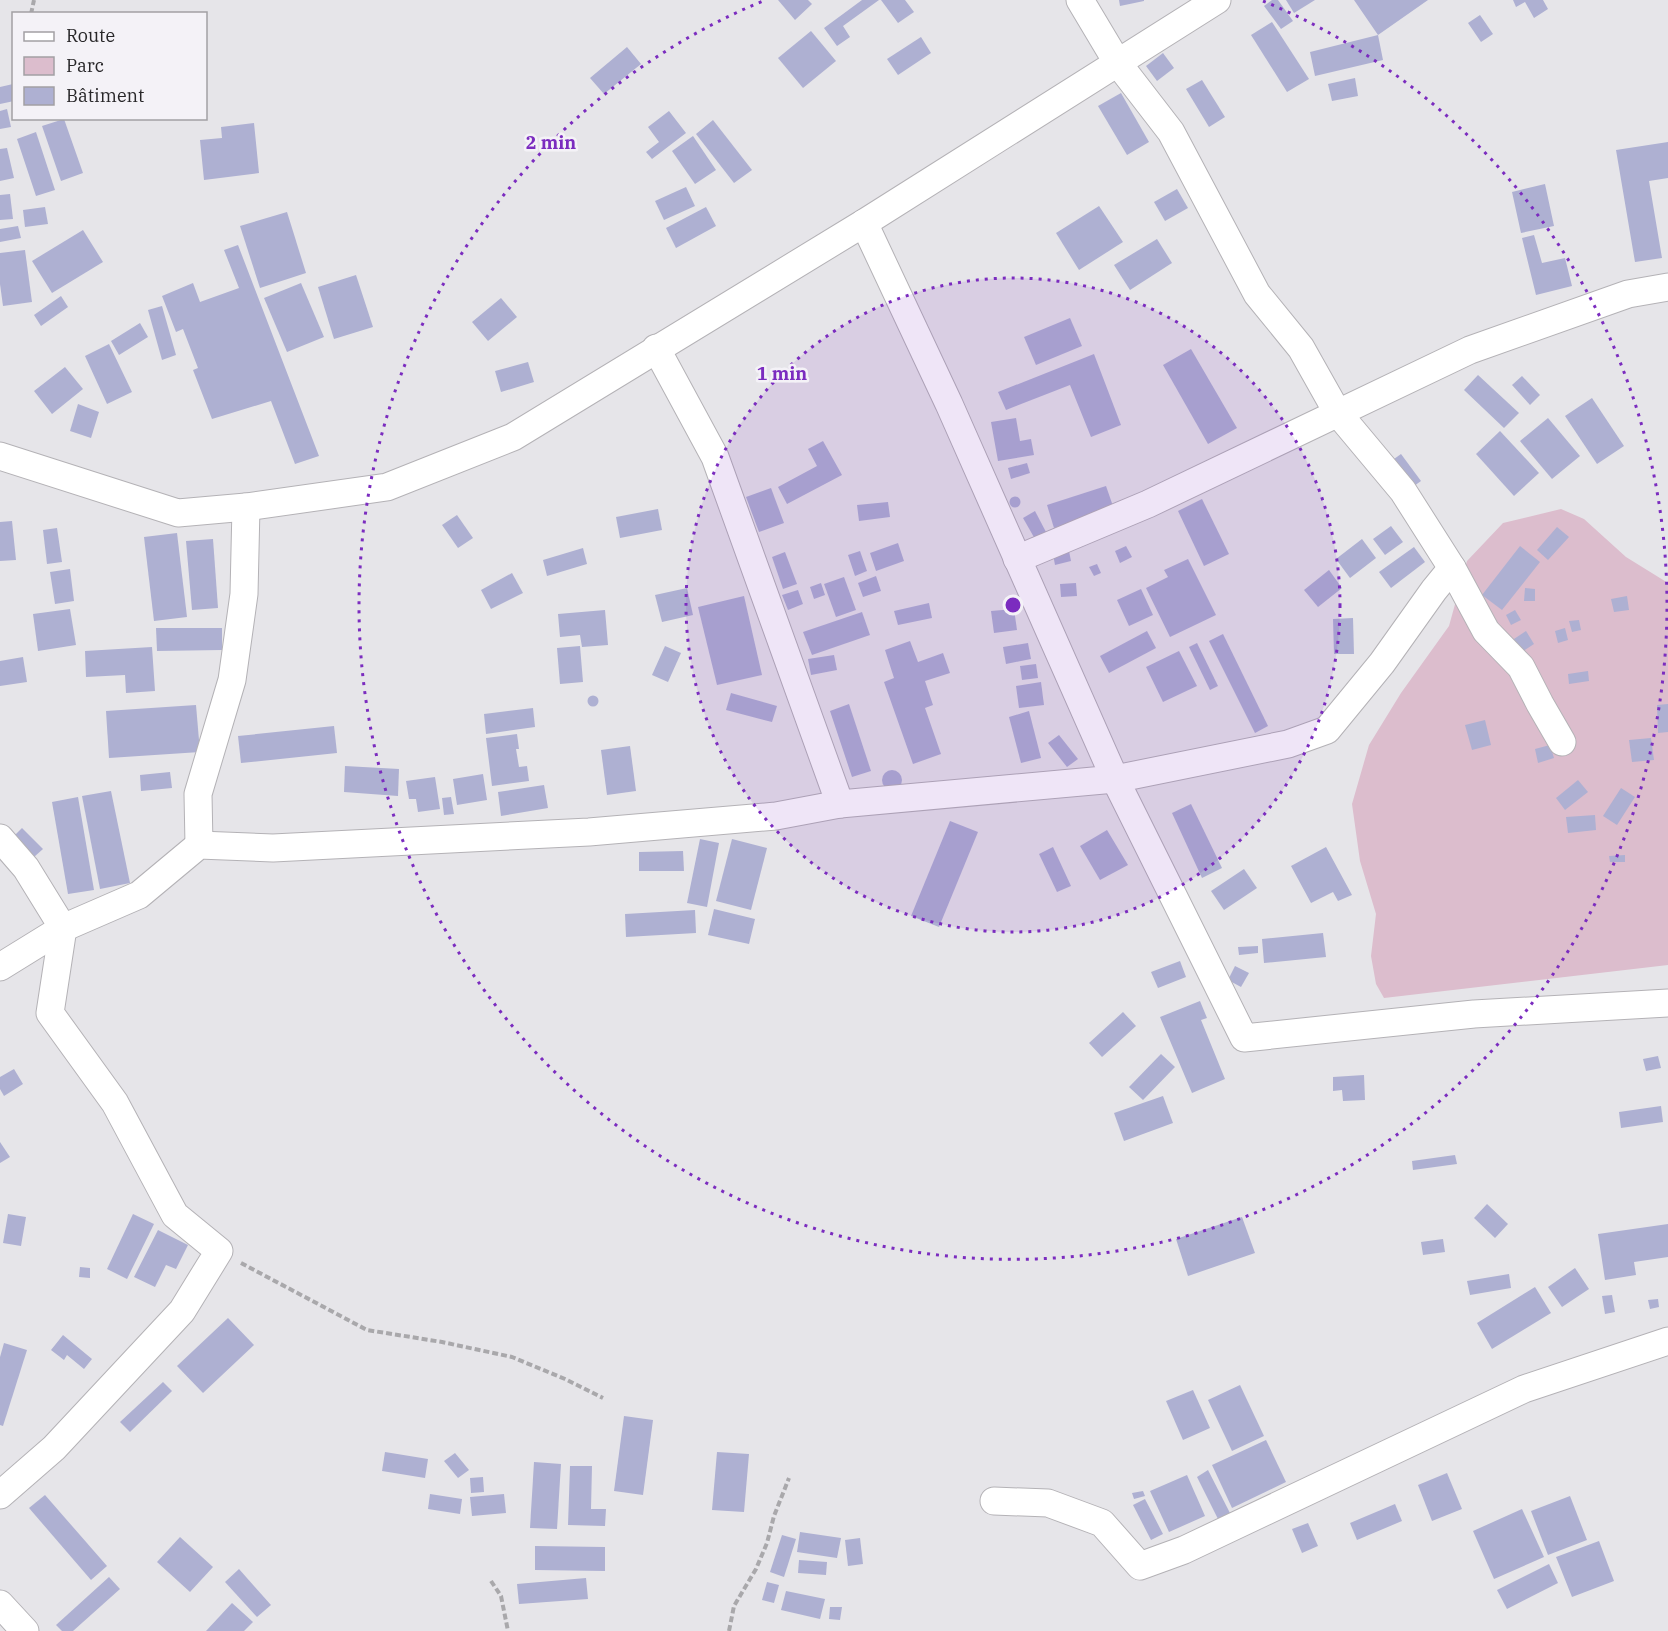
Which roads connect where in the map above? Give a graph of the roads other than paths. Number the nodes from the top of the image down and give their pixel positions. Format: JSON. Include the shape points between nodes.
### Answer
{"nodes":[{"id":1,"x":1080,"y":0,"type":"edge"},
{"id":2,"x":1217,"y":0,"type":"edge"},
{"id":3,"x":1117,"y":62,"type":"junction"},
{"id":4,"x":864,"y":223,"type":"junction"},
{"id":5,"x":1668,"y":287,"type":"edge"},
{"id":6,"x":656,"y":348,"type":"junction"},
{"id":7,"x":1337,"y":412,"type":"junction"},
{"id":8,"x":0,"y":456,"type":"edge"},
{"id":9,"x":246,"y":507,"type":"junction"},
{"id":10,"x":1017,"y":559,"type":"junction"},
{"id":11,"x":1452,"y":568,"type":"junction"},
{"id":12,"x":1562,"y":742,"type":"dead end"},
{"id":13,"x":1115,"y":779,"type":"junction"},
{"id":14,"x":840,"y":804,"type":"junction"},
{"id":15,"x":0,"y":838,"type":"edge"},
{"id":16,"x":199,"y":844,"type":"junction"},
{"id":17,"x":63,"y":928,"type":"junction"},
{"id":18,"x":0,"y":967,"type":"edge"},
{"id":19,"x":1668,"y":1003,"type":"edge"},
{"id":20,"x":1668,"y":1341,"type":"edge"},
{"id":21,"x":0,"y":1495,"type":"edge"},
{"id":22,"x":994,"y":1501,"type":"dead end"},
{"id":23,"x":0,"y":1604,"type":"edge"},
{"id":24,"x":25,"y":1631,"type":"edge"}],
"edges":[{"from":1,"to":3,"type":"street"},
{"from":2,"to":3,"type":"street"},
{"from":3,"to":4,"type":"street"},
{"from":3,"to":7,"type":"street","via":[[1171,132],[1257,294],[1301,348]]},
{"from":4,"to":6,"type":"street"},
{"from":4,"to":10,"type":"street"},
{"from":5,"to":7,"type":"street","via":[[1628,294],[1470,350]]},
{"from":6,"to":9,"type":"street","via":[[513,436],[387,487]]},
{"from":6,"to":14,"type":"street","via":[[715,457]]},
{"from":7,"to":10,"type":"street","via":[[1148,504]]},
{"from":7,"to":11,"type":"street","via":[[1403,491]]},
{"from":8,"to":9,"type":"street","via":[[178,513]]},
{"from":9,"to":16,"type":"street","via":[[244,594],[232,680],[198,794]]},
{"from":10,"to":13,"type":"street"},
{"from":11,"to":12,"type":"street","via":[[1486,631],[1521,667]]},
{"from":11,"to":13,"type":"street","via":[[1328,730],[1288,744]]},
{"from":13,"to":14,"type":"street"},
{"from":13,"to":19,"type":"street","via":[[1244,1038],[1474,1014]]},
{"from":14,"to":16,"type":"street","via":[[776,816],[588,832],[273,848]]},
{"from":15,"to":17,"type":"street","via":[[26,868]]},
{"from":16,"to":17,"type":"street","via":[[139,896]]},
{"from":17,"to":18,"type":"street"},
{"from":17,"to":21,"type":"street","via":[[50,1012],[115,1102],[175,1215],[219,1251],[182,1311],[54,1448]]},
{"from":20,"to":22,"type":"street","via":[[1524,1389],[1184,1550],[1140,1566],[1102,1523],[1048,1503]]},
{"from":23,"to":24,"type":"street"}]}
